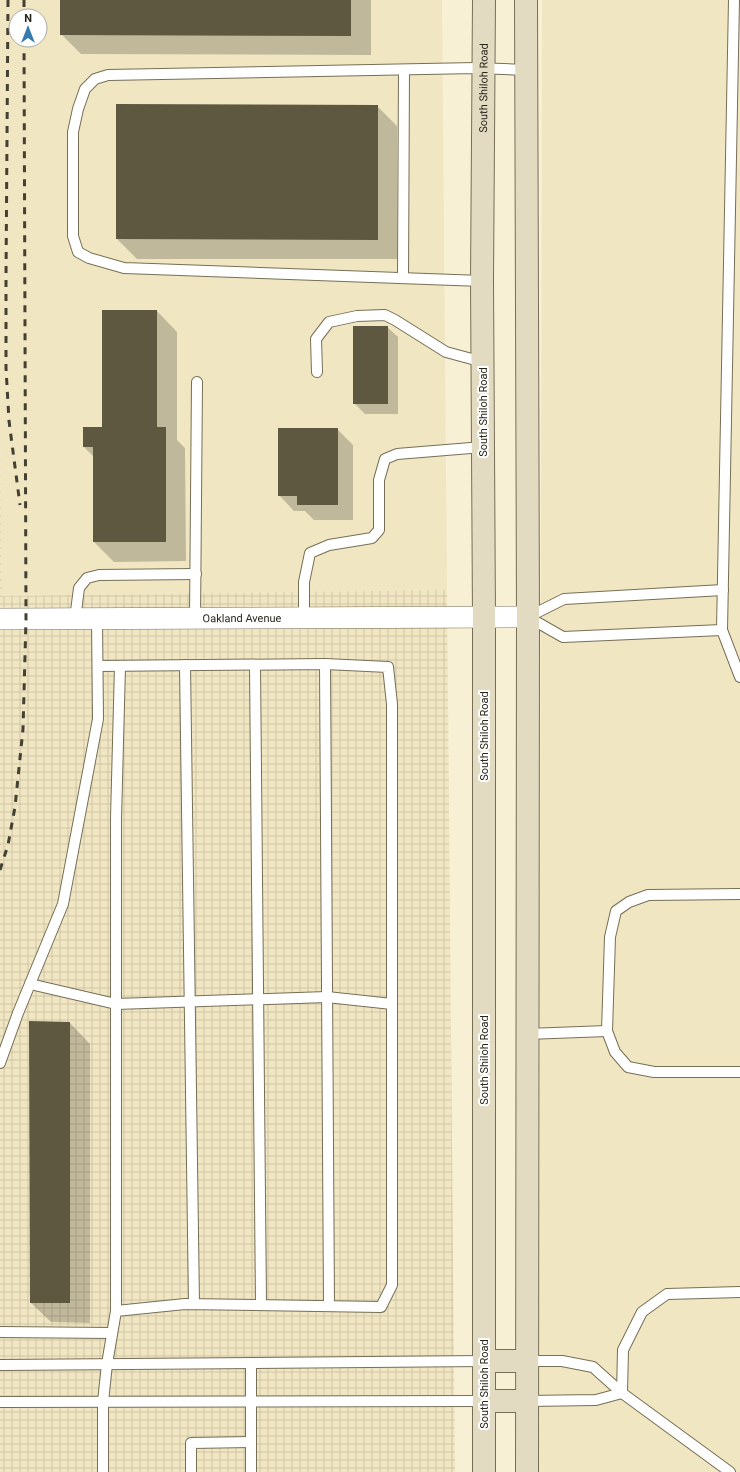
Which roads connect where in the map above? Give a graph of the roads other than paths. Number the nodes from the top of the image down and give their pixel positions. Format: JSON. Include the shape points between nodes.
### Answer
{"nodes":[{"id":1,"x":484,"y":0,"type":"edge"},
{"id":2,"x":526,"y":0,"type":"edge"},
{"id":3,"x":734,"y":0,"type":"edge"},
{"id":4,"x":484,"y":69,"type":"junction"},
{"id":5,"x":404,"y":70,"type":"junction"},
{"id":6,"x":526,"y":70,"type":"junction"},
{"id":7,"x":403,"y":278,"type":"junction"},
{"id":8,"x":482,"y":281,"type":"junction"},
{"id":9,"x":483,"y":362,"type":"junction"},
{"id":10,"x":317,"y":372,"type":"dead end"},
{"id":11,"x":197,"y":382,"type":"dead end"},
{"id":12,"x":483,"y":447,"type":"junction"},
{"id":13,"x":196,"y":574,"type":"junction"},
{"id":14,"x":723,"y":590,"type":"junction"},
{"id":15,"x":528,"y":617,"type":"junction"},
{"id":16,"x":304,"y":618,"type":"junction"},
{"id":17,"x":484,"y":618,"type":"junction"},
{"id":18,"x":0,"y":619,"type":"edge"},
{"id":19,"x":75,"y":619,"type":"junction"},
{"id":20,"x":97,"y":619,"type":"junction"},
{"id":21,"x":195,"y":619,"type":"junction"},
{"id":22,"x":722,"y":630,"type":"junction"},
{"id":23,"x":325,"y":664,"type":"junction"},
{"id":24,"x":185,"y":665,"type":"junction"},
{"id":25,"x":254,"y":665,"type":"junction"},
{"id":26,"x":98,"y":666,"type":"junction"},
{"id":27,"x":120,"y":666,"type":"junction"},
{"id":28,"x":740,"y":677,"type":"edge"},
{"id":29,"x":740,"y":894,"type":"edge"},
{"id":30,"x":30,"y":984,"type":"junction"},
{"id":31,"x":327,"y":997,"type":"junction"},
{"id":32,"x":258,"y":1000,"type":"junction"},
{"id":33,"x":190,"y":1001,"type":"junction"},
{"id":34,"x":116,"y":1004,"type":"junction"},
{"id":35,"x":392,"y":1004,"type":"junction"},
{"id":36,"x":607,"y":1032,"type":"junction"},
{"id":37,"x":527,"y":1034,"type":"junction"},
{"id":38,"x":0,"y":1063,"type":"edge"},
{"id":39,"x":740,"y":1072,"type":"edge"},
{"id":40,"x":740,"y":1292,"type":"edge"},
{"id":41,"x":194,"y":1304,"type":"junction"},
{"id":42,"x":262,"y":1305,"type":"junction"},
{"id":43,"x":328,"y":1306,"type":"junction"},
{"id":44,"x":116,"y":1311,"type":"junction"},
{"id":45,"x":0,"y":1332,"type":"edge"},
{"id":46,"x":112,"y":1332,"type":"junction"},
{"id":47,"x":484,"y":1361,"type":"junction"},
{"id":48,"x":527,"y":1361,"type":"junction"},
{"id":49,"x":251,"y":1363,"type":"junction"},
{"id":50,"x":107,"y":1364,"type":"junction"},
{"id":51,"x":0,"y":1365,"type":"edge"},
{"id":52,"x":622,"y":1393,"type":"junction"},
{"id":53,"x":484,"y":1400,"type":"junction"},
{"id":54,"x":251,"y":1401,"type":"junction"},
{"id":55,"x":527,"y":1401,"type":"junction"},
{"id":56,"x":0,"y":1402,"type":"edge"},
{"id":57,"x":103,"y":1402,"type":"junction"},
{"id":58,"x":251,"y":1442,"type":"junction"},
{"id":59,"x":727,"y":1471,"type":"edge"},
{"id":60,"x":103,"y":1472,"type":"edge"},
{"id":61,"x":191,"y":1472,"type":"edge"},
{"id":62,"x":251,"y":1472,"type":"edge"},
{"id":63,"x":484,"y":1472,"type":"edge"},
{"id":64,"x":527,"y":1472,"type":"edge"}],
"edges":[{"from":1,"to":4,"type":"main road","name":"South Shiloh Road"},
{"from":2,"to":6,"type":"main road"},
{"from":3,"to":14,"type":"lane"},
{"from":4,"to":5,"type":"lane"},
{"from":4,"to":6,"type":"lane"},
{"from":4,"to":8,"type":"main road","name":"South Shiloh Road"},
{"from":5,"to":7,"type":"lane"},
{"from":5,"to":7,"type":"lane","via":[[108,75],[95,79],[85,89],[73,132],[73,236],[78,252],[89,258],[124,268]]},
{"from":6,"to":15,"type":"main road"},
{"from":7,"to":8,"type":"lane"},
{"from":8,"to":9,"type":"main road","name":"South Shiloh Road"},
{"from":9,"to":10,"type":"lane","via":[[446,352],[384,315],[357,316],[329,322],[316,339]]},
{"from":9,"to":12,"type":"main road","name":"South Shiloh Road"},
{"from":11,"to":13,"type":"lane"},
{"from":12,"to":16,"type":"lane","via":[[397,454],[385,459],[379,480],[379,530],[372,538],[328,545],[310,553],[304,582]]},
{"from":12,"to":17,"type":"main road","name":"South Shiloh Road"},
{"from":13,"to":19,"type":"lane","via":[[99,575],[86,578],[79,588]]},
{"from":13,"to":21,"type":"lane"},
{"from":14,"to":15,"type":"lane","via":[[564,599]]},
{"from":14,"to":22,"type":"lane"},
{"from":15,"to":17,"type":"street","name":"Oakland Avenue"},
{"from":15,"to":22,"type":"lane","via":[[563,637]]},
{"from":15,"to":37,"type":"main road"},
{"from":16,"to":17,"type":"street","name":"Oakland Avenue"},
{"from":16,"to":21,"type":"street","name":"Oakland Avenue"},
{"from":17,"to":47,"type":"main road","name":"South Shiloh Road"},
{"from":18,"to":19,"type":"street","name":"Oakland Avenue"},
{"from":19,"to":20,"type":"street","name":"Oakland Avenue"},
{"from":20,"to":21,"type":"street","name":"Oakland Avenue"},
{"from":20,"to":26,"type":"lane"},
{"from":22,"to":28,"type":"lane"},
{"from":23,"to":25,"type":"lane"},
{"from":23,"to":31,"type":"lane"},
{"from":23,"to":35,"type":"lane","via":[[388,667],[392,704]]},
{"from":24,"to":25,"type":"lane"},
{"from":24,"to":27,"type":"lane"},
{"from":24,"to":33,"type":"lane"},
{"from":25,"to":32,"type":"lane"},
{"from":26,"to":27,"type":"lane"},
{"from":26,"to":30,"type":"lane","via":[[98,719],[63,904]]},
{"from":27,"to":34,"type":"lane","via":[[116,819]]},
{"from":29,"to":36,"type":"lane","via":[[648,895],[629,902],[616,911],[610,937]]},
{"from":30,"to":34,"type":"lane"},
{"from":30,"to":38,"type":"lane"},
{"from":31,"to":32,"type":"lane"},
{"from":31,"to":35,"type":"lane"},
{"from":31,"to":43,"type":"lane"},
{"from":32,"to":33,"type":"lane"},
{"from":32,"to":42,"type":"lane"},
{"from":33,"to":34,"type":"lane"},
{"from":33,"to":41,"type":"lane"},
{"from":34,"to":44,"type":"lane"},
{"from":35,"to":43,"type":"lane","via":[[392,1285],[381,1307]]},
{"from":36,"to":37,"type":"lane"},
{"from":36,"to":39,"type":"lane","via":[[615,1052],[628,1067],[654,1072]]},
{"from":37,"to":48,"type":"main road"},
{"from":40,"to":52,"type":"lane","via":[[667,1294],[642,1312],[623,1350]]},
{"from":41,"to":42,"type":"lane"},
{"from":41,"to":44,"type":"lane"},
{"from":42,"to":43,"type":"lane"},
{"from":44,"to":46,"type":"lane"},
{"from":45,"to":46,"type":"lane"},
{"from":46,"to":50,"type":"lane"},
{"from":47,"to":48,"type":"main road"},
{"from":47,"to":49,"type":"lane"},
{"from":47,"to":53,"type":"main road","name":"South Shiloh Road"},
{"from":48,"to":52,"type":"lane","via":[[562,1361],[593,1366]]},
{"from":48,"to":55,"type":"main road"},
{"from":49,"to":50,"type":"lane"},
{"from":49,"to":54,"type":"lane"},
{"from":50,"to":51,"type":"lane"},
{"from":50,"to":57,"type":"lane"},
{"from":52,"to":55,"type":"lane","via":[[596,1400]]},
{"from":52,"to":59,"type":"lane"},
{"from":53,"to":54,"type":"lane"},
{"from":53,"to":55,"type":"main road"},
{"from":53,"to":63,"type":"main road","name":"South Shiloh Road"},
{"from":54,"to":57,"type":"lane"},
{"from":54,"to":58,"type":"lane"},
{"from":55,"to":64,"type":"main road"},
{"from":56,"to":57,"type":"lane"},
{"from":57,"to":60,"type":"lane"},
{"from":58,"to":61,"type":"lane","via":[[191,1443]]},
{"from":58,"to":62,"type":"lane"}]}
